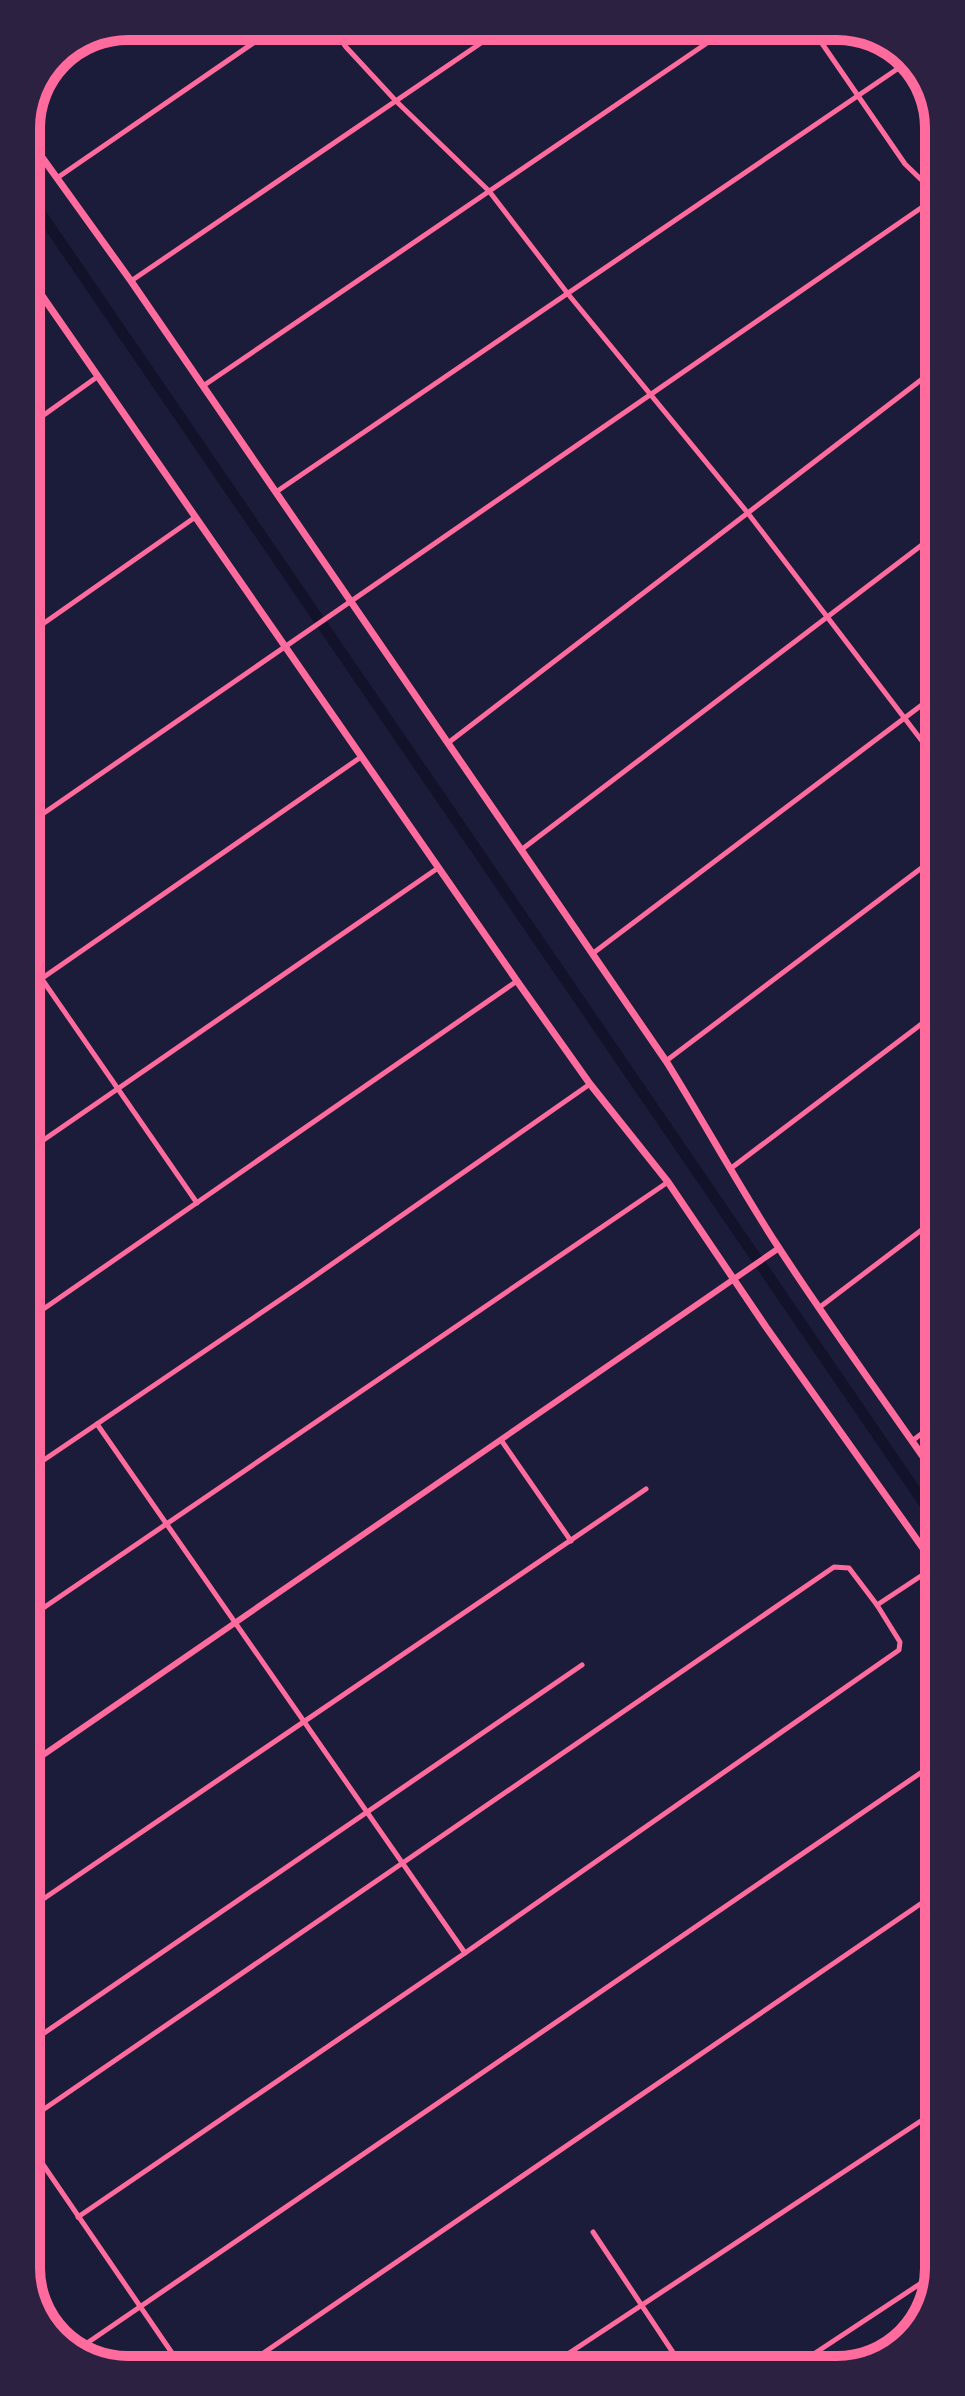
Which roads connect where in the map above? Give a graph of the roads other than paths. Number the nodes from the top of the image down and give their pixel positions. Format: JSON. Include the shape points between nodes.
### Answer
{"nodes":[{"id":1,"x":258,"y":40,"type":"edge"},
{"id":2,"x":341,"y":40,"type":"edge"},
{"id":3,"x":485,"y":40,"type":"edge"},
{"id":4,"x":711,"y":40,"type":"edge"},
{"id":5,"x":820,"y":40,"type":"edge"},
{"id":6,"x":900,"y":67,"type":"edge"},
{"id":7,"x":858,"y":96,"type":"junction"},
{"id":8,"x":396,"y":101,"type":"junction"},
{"id":9,"x":40,"y":154,"type":"edge"},
{"id":10,"x":57,"y":178,"type":"junction"},
{"id":11,"x":925,"y":183,"type":"edge"},
{"id":12,"x":489,"y":191,"type":"junction"},
{"id":13,"x":925,"y":205,"type":"edge"},
{"id":14,"x":131,"y":281,"type":"junction"},
{"id":15,"x":40,"y":293,"type":"edge"},
{"id":16,"x":568,"y":294,"type":"junction"},
{"id":17,"x":97,"y":377,"type":"junction"},
{"id":18,"x":925,"y":377,"type":"edge"},
{"id":19,"x":203,"y":386,"type":"junction"},
{"id":20,"x":652,"y":396,"type":"junction"},
{"id":21,"x":40,"y":418,"type":"edge"},
{"id":22,"x":276,"y":492,"type":"junction"},
{"id":23,"x":747,"y":512,"type":"junction"},
{"id":24,"x":194,"y":518,"type":"junction"},
{"id":25,"x":925,"y":543,"type":"edge"},
{"id":26,"x":351,"y":602,"type":"junction"},
{"id":27,"x":828,"y":617,"type":"junction"},
{"id":28,"x":40,"y":626,"type":"edge"},
{"id":29,"x":285,"y":646,"type":"junction"},
{"id":30,"x":925,"y":703,"type":"edge"},
{"id":31,"x":905,"y":718,"type":"junction"},
{"id":32,"x":448,"y":743,"type":"junction"},
{"id":33,"x":925,"y":745,"type":"edge"},
{"id":34,"x":361,"y":757,"type":"junction"},
{"id":35,"x":40,"y":816,"type":"edge"},
{"id":36,"x":521,"y":850,"type":"junction"},
{"id":37,"x":925,"y":865,"type":"edge"},
{"id":38,"x":438,"y":868,"type":"junction"},
{"id":39,"x":592,"y":954,"type":"junction"},
{"id":40,"x":40,"y":976,"type":"edge"},
{"id":41,"x":42,"y":979,"type":"junction"},
{"id":42,"x":517,"y":981,"type":"junction"},
{"id":43,"x":925,"y":1021,"type":"edge"},
{"id":44,"x":666,"y":1061,"type":"junction"},
{"id":45,"x":590,"y":1084,"type":"junction"},
{"id":46,"x":118,"y":1088,"type":"junction"},
{"id":47,"x":40,"y":1142,"type":"edge"},
{"id":48,"x":729,"y":1170,"type":"junction"},
{"id":49,"x":668,"y":1182,"type":"junction"},
{"id":50,"x":197,"y":1203,"type":"junction"},
{"id":51,"x":925,"y":1227,"type":"edge"},
{"id":52,"x":779,"y":1248,"type":"junction"},
{"id":53,"x":735,"y":1279,"type":"junction"},
{"id":54,"x":820,"y":1307,"type":"junction"},
{"id":55,"x":40,"y":1311,"type":"edge"},
{"id":56,"x":97,"y":1424,"type":"junction"},
{"id":57,"x":925,"y":1431,"type":"edge"},
{"id":58,"x":501,"y":1440,"type":"junction"},
{"id":59,"x":912,"y":1441,"type":"junction"},
{"id":60,"x":925,"y":1460,"type":"edge"},
{"id":61,"x":40,"y":1463,"type":"edge"},
{"id":62,"x":646,"y":1489,"type":"dead end"},
{"id":63,"x":167,"y":1523,"type":"junction"},
{"id":64,"x":571,"y":1541,"type":"junction"},
{"id":65,"x":925,"y":1550,"type":"edge"},
{"id":66,"x":925,"y":1575,"type":"edge"},
{"id":67,"x":877,"y":1605,"type":"junction"},
{"id":68,"x":40,"y":1610,"type":"edge"},
{"id":69,"x":236,"y":1622,"type":"junction"},
{"id":70,"x":582,"y":1665,"type":"dead end"},
{"id":71,"x":305,"y":1720,"type":"junction"},
{"id":72,"x":40,"y":1757,"type":"edge"},
{"id":73,"x":925,"y":1770,"type":"edge"},
{"id":74,"x":367,"y":1811,"type":"junction"},
{"id":75,"x":403,"y":1864,"type":"junction"},
{"id":76,"x":40,"y":1901,"type":"edge"},
{"id":77,"x":925,"y":1901,"type":"edge"},
{"id":78,"x":465,"y":1953,"type":"junction"},
{"id":79,"x":40,"y":2036,"type":"edge"},
{"id":80,"x":40,"y":2112,"type":"edge"},
{"id":81,"x":925,"y":2118,"type":"edge"},
{"id":82,"x":40,"y":2160,"type":"edge"},
{"id":83,"x":78,"y":2217,"type":"junction"},
{"id":84,"x":593,"y":2232,"type":"dead end"},
{"id":85,"x":923,"y":2282,"type":"edge"},
{"id":86,"x":642,"y":2305,"type":"junction"},
{"id":87,"x":140,"y":2306,"type":"junction"},
{"id":88,"x":85,"y":2344,"type":"edge"},
{"id":89,"x":261,"y":2354,"type":"joint"},
{"id":90,"x":174,"y":2356,"type":"edge"},
{"id":91,"x":258,"y":2356,"type":"edge"},
{"id":92,"x":565,"y":2356,"type":"edge"},
{"id":93,"x":675,"y":2356,"type":"edge"},
{"id":94,"x":811,"y":2356,"type":"edge"}],
"edges":[{"from":1,"to":10,"type":"street"},
{"from":2,"to":8,"type":"street"},
{"from":3,"to":8,"type":"street"},
{"from":4,"to":12,"type":"street"},
{"from":5,"to":7,"type":"street"},
{"from":6,"to":7,"type":"street"},
{"from":7,"to":11,"type":"street","via":[[905,164]]},
{"from":7,"to":16,"type":"street"},
{"from":8,"to":12,"type":"street"},
{"from":8,"to":14,"type":"street"},
{"from":9,"to":10,"type":"main road"},
{"from":10,"to":14,"type":"main road"},
{"from":12,"to":16,"type":"street"},
{"from":12,"to":19,"type":"street"},
{"from":13,"to":20,"type":"street"},
{"from":14,"to":19,"type":"main road"},
{"from":15,"to":17,"type":"main road"},
{"from":16,"to":20,"type":"street"},
{"from":16,"to":22,"type":"street"},
{"from":17,"to":21,"type":"street"},
{"from":17,"to":24,"type":"main road"},
{"from":18,"to":23,"type":"street"},
{"from":19,"to":22,"type":"main road"},
{"from":20,"to":23,"type":"street"},
{"from":20,"to":26,"type":"street"},
{"from":22,"to":26,"type":"main road"},
{"from":23,"to":27,"type":"street"},
{"from":23,"to":32,"type":"street"},
{"from":24,"to":28,"type":"street"},
{"from":24,"to":29,"type":"main road"},
{"from":25,"to":27,"type":"street"},
{"from":26,"to":29,"type":"street"},
{"from":26,"to":32,"type":"main road"},
{"from":27,"to":31,"type":"street"},
{"from":27,"to":36,"type":"street"},
{"from":29,"to":34,"type":"main road"},
{"from":29,"to":35,"type":"street"},
{"from":30,"to":31,"type":"street"},
{"from":31,"to":33,"type":"street"},
{"from":31,"to":39,"type":"street"},
{"from":32,"to":36,"type":"main road"},
{"from":34,"to":38,"type":"main road"},
{"from":34,"to":41,"type":"street"},
{"from":36,"to":39,"type":"main road"},
{"from":37,"to":44,"type":"street"},
{"from":38,"to":42,"type":"main road"},
{"from":38,"to":46,"type":"street"},
{"from":39,"to":44,"type":"main road"},
{"from":40,"to":41,"type":"street"},
{"from":41,"to":46,"type":"street"},
{"from":42,"to":45,"type":"main road"},
{"from":42,"to":50,"type":"street"},
{"from":43,"to":48,"type":"street"},
{"from":44,"to":48,"type":"main road"},
{"from":45,"to":49,"type":"main road"},
{"from":45,"to":56,"type":"street"},
{"from":46,"to":47,"type":"street"},
{"from":46,"to":50,"type":"street"},
{"from":48,"to":52,"type":"main road"},
{"from":49,"to":53,"type":"main road"},
{"from":49,"to":63,"type":"street"},
{"from":50,"to":55,"type":"street"},
{"from":51,"to":54,"type":"street"},
{"from":52,"to":53,"type":"street"},
{"from":52,"to":54,"type":"main road"},
{"from":53,"to":58,"type":"street"},
{"from":53,"to":65,"type":"main road"},
{"from":54,"to":59,"type":"main road"},
{"from":56,"to":61,"type":"street"},
{"from":56,"to":63,"type":"street"},
{"from":57,"to":59,"type":"street"},
{"from":58,"to":64,"type":"street"},
{"from":58,"to":69,"type":"street"},
{"from":59,"to":60,"type":"main road"},
{"from":62,"to":64,"type":"street"},
{"from":63,"to":68,"type":"street"},
{"from":63,"to":69,"type":"street"},
{"from":64,"to":71,"type":"street"},
{"from":66,"to":67,"type":"street"},
{"from":67,"to":75,"type":"street","via":[[849,1568],[834,1567]]},
{"from":67,"to":78,"type":"street","via":[[900,1642],[899,1650]]},
{"from":69,"to":71,"type":"street"},
{"from":69,"to":72,"type":"street"},
{"from":70,"to":74,"type":"street"},
{"from":71,"to":74,"type":"street"},
{"from":71,"to":76,"type":"street"},
{"from":73,"to":87,"type":"street"},
{"from":74,"to":75,"type":"street"},
{"from":74,"to":79,"type":"street"},
{"from":75,"to":78,"type":"street"},
{"from":75,"to":80,"type":"street"},
{"from":77,"to":89,"type":"street"},
{"from":78,"to":83,"type":"street"},
{"from":81,"to":86,"type":"street"},
{"from":82,"to":83,"type":"street"},
{"from":83,"to":87,"type":"street"},
{"from":84,"to":86,"type":"street"},
{"from":85,"to":94,"type":"street"},
{"from":86,"to":92,"type":"street"},
{"from":86,"to":93,"type":"street"},
{"from":87,"to":88,"type":"street"},
{"from":87,"to":90,"type":"street"},
{"from":89,"to":91,"type":"street"}]}
